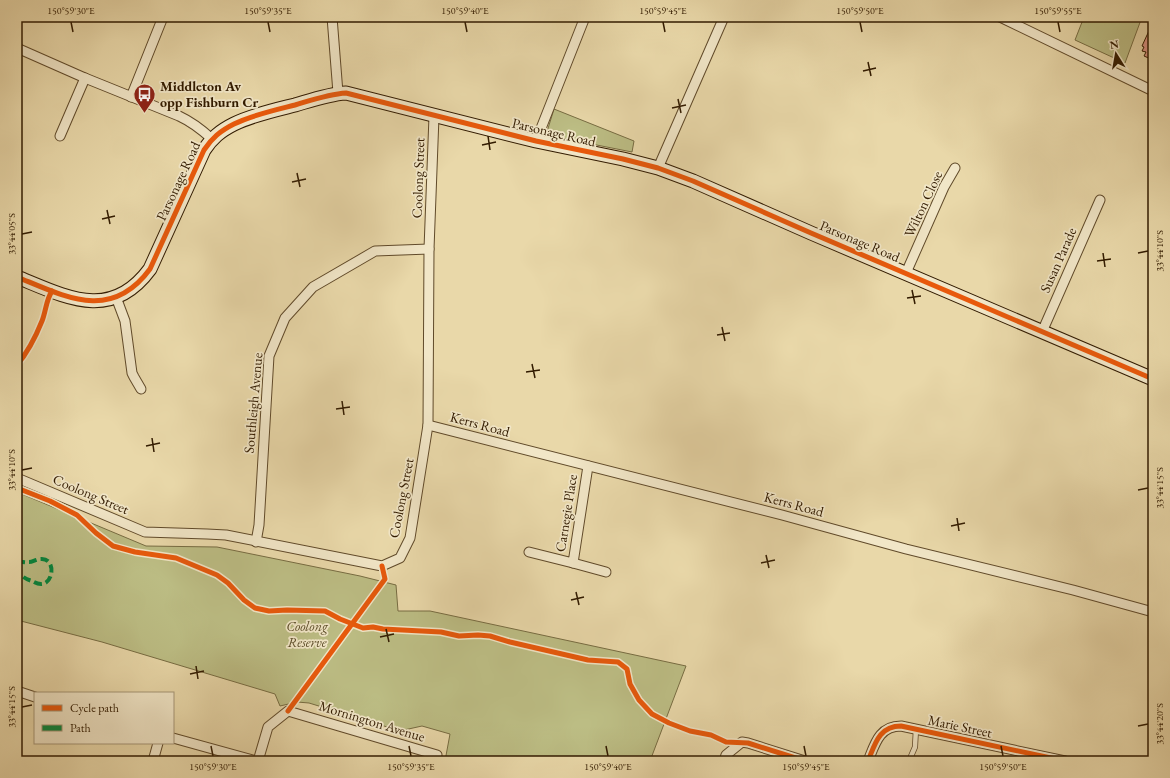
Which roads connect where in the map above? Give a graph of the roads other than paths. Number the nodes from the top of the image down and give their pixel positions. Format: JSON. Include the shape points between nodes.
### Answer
{"nodes":[{"id":1,"x":163,"y":17,"type":"edge"},
{"id":2,"x":332,"y":17,"type":"edge"},
{"id":3,"x":585,"y":17,"type":"edge"},
{"id":4,"x":724,"y":17,"type":"edge"},
{"id":5,"x":1000,"y":17,"type":"edge"},
{"id":6,"x":17,"y":48,"type":"edge"},
{"id":7,"x":85,"y":78,"type":"junction"},
{"id":8,"x":1153,"y":91,"type":"edge"},
{"id":9,"x":338,"y":93,"type":"junction"},
{"id":10,"x":131,"y":97,"type":"junction"},
{"id":11,"x":434,"y":116,"type":"junction"},
{"id":12,"x":60,"y":136,"type":"dead end"},
{"id":13,"x":212,"y":139,"type":"junction"},
{"id":14,"x":536,"y":141,"type":"junction"},
{"id":15,"x":658,"y":168,"type":"junction"},
{"id":16,"x":955,"y":168,"type":"dead end"},
{"id":17,"x":1100,"y":200,"type":"dead end"},
{"id":18,"x":430,"y":249,"type":"junction"},
{"id":19,"x":906,"y":273,"type":"junction"},
{"id":20,"x":17,"y":277,"type":"edge"},
{"id":21,"x":116,"y":297,"type":"junction"},
{"id":22,"x":1042,"y":332,"type":"junction"},
{"id":23,"x":1153,"y":379,"type":"edge"},
{"id":24,"x":141,"y":389,"type":"dead end"},
{"id":25,"x":428,"y":425,"type":"junction"},
{"id":26,"x":588,"y":466,"type":"junction"},
{"id":27,"x":17,"y":478,"type":"edge"},
{"id":28,"x":256,"y":542,"type":"junction"},
{"id":29,"x":529,"y":552,"type":"dead end"},
{"id":30,"x":573,"y":563,"type":"junction"},
{"id":31,"x":606,"y":572,"type":"dead end"},
{"id":32,"x":1153,"y":612,"type":"edge"},
{"id":33,"x":17,"y":691,"type":"edge"},
{"id":34,"x":34,"y":697,"type":"edge"},
{"id":35,"x":916,"y":728,"type":"junction"},
{"id":36,"x":174,"y":738,"type":"edge"},
{"id":37,"x":158,"y":744,"type":"edge"},
{"id":38,"x":437,"y":755,"type":"dead end"},
{"id":39,"x":153,"y":761,"type":"edge"},
{"id":40,"x":257,"y":761,"type":"edge"},
{"id":41,"x":724,"y":761,"type":"edge"},
{"id":42,"x":805,"y":761,"type":"edge"},
{"id":43,"x":868,"y":761,"type":"edge"},
{"id":44,"x":909,"y":761,"type":"edge"},
{"id":45,"x":1065,"y":761,"type":"edge"}],
"edges":[{"from":1,"to":10,"type":"street"},
{"from":2,"to":9,"type":"street"},
{"from":3,"to":14,"type":"street"},
{"from":4,"to":15,"type":"street"},
{"from":5,"to":8,"type":"street"},
{"from":6,"to":7,"type":"street"},
{"from":7,"to":10,"type":"street"},
{"from":7,"to":12,"type":"street"},
{"from":9,"to":11,"type":"street","name":"Parsonage Road","via":[[354,94]]},
{"from":9,"to":13,"type":"street","name":"Parsonage Road","via":[[242,121]]},
{"from":10,"to":13,"type":"street","via":[[192,122]]},
{"from":11,"to":14,"type":"street","name":"Parsonage Road"},
{"from":11,"to":18,"type":"street","name":"Coolong Street"},
{"from":13,"to":21,"type":"street","name":"Parsonage Road","via":[[204,150],[150,269],[135,286]]},
{"from":14,"to":15,"type":"street","name":"Parsonage Road"},
{"from":15,"to":19,"type":"street","name":"Parsonage Road"},
{"from":16,"to":19,"type":"street","name":"Wilton Close","via":[[944,186]]},
{"from":17,"to":22,"type":"street","name":"Susan Parade"},
{"from":18,"to":25,"type":"street","name":"Coolong Street"},
{"from":18,"to":28,"type":"street","name":"Southleigh Avenue","via":[[375,251],[313,286],[285,318],[269,356]]},
{"from":19,"to":22,"type":"street","name":"Parsonage Road"},
{"from":20,"to":21,"type":"street","name":"Parsonage Road","via":[[82,300]]},
{"from":21,"to":24,"type":"street","via":[[125,321],[132,373]]},
{"from":22,"to":23,"type":"street","name":"Parsonage Road"},
{"from":25,"to":26,"type":"street","name":"Kerrs Road"},
{"from":25,"to":28,"type":"street","name":"Coolong Street","via":[[410,538],[400,558],[382,566]]},
{"from":26,"to":30,"type":"street","name":"Carnegie Place"},
{"from":26,"to":32,"type":"street","name":"Kerrs Road"},
{"from":27,"to":28,"type":"street","name":"Coolong Street","via":[[145,532],[214,534]]},
{"from":29,"to":30,"type":"street","name":"Carnegie Place"},
{"from":30,"to":31,"type":"street","name":"Carnegie Place"},
{"from":33,"to":34,"type":"street"},
{"from":35,"to":43,"type":"street","name":"Marie Street","via":[[898,726],[887,729],[877,739]]},
{"from":35,"to":44,"type":"lane","via":[[915,747]]},
{"from":35,"to":45,"type":"street","name":"Marie Street"},
{"from":36,"to":40,"type":"street"},
{"from":37,"to":39,"type":"street"},
{"from":38,"to":40,"type":"street","name":"Mornington Avenue","via":[[288,711],[268,727]]},
{"from":41,"to":42,"type":"street","via":[[726,755],[742,742]]}]}
